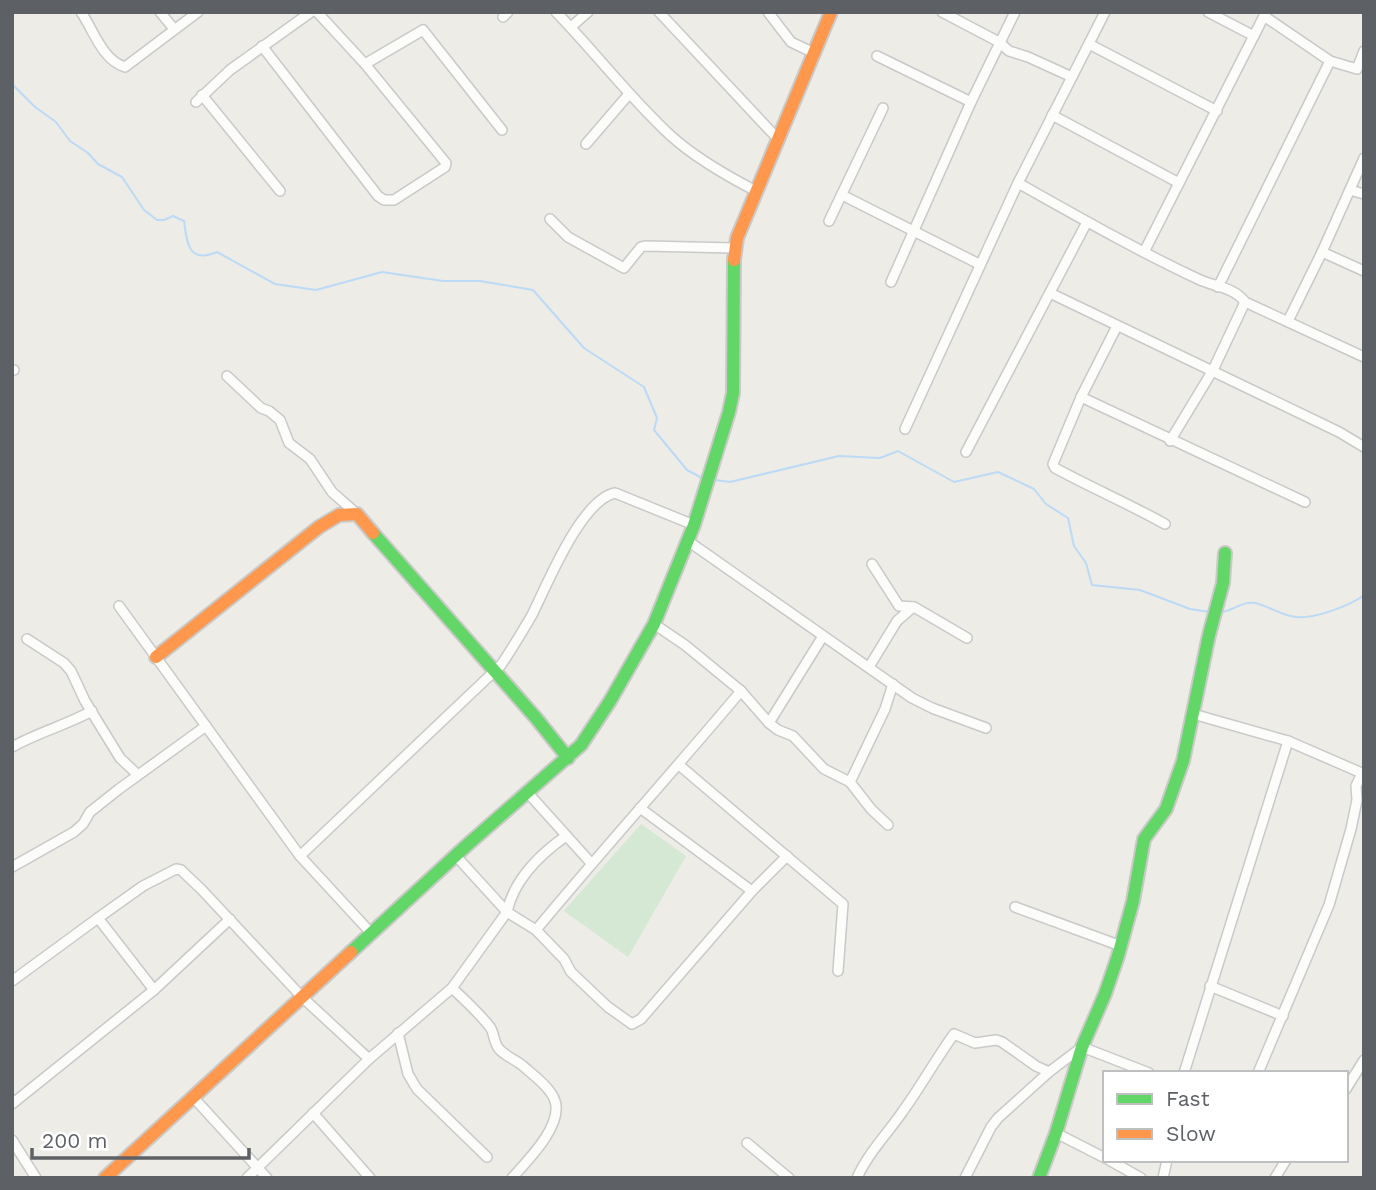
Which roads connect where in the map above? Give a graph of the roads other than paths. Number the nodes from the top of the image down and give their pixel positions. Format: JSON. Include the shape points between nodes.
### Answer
{"nodes":[{"id":1,"x":80,"y":12,"type":"edge"},
{"id":2,"x":160,"y":12,"type":"edge"},
{"id":3,"x":198,"y":12,"type":"edge"},
{"id":4,"x":311,"y":12,"type":"edge"},
{"id":5,"x":317,"y":12,"type":"edge"},
{"id":6,"x":556,"y":12,"type":"edge"},
{"id":7,"x":588,"y":12,"type":"edge"},
{"id":8,"x":659,"y":12,"type":"edge"},
{"id":9,"x":768,"y":12,"type":"edge"},
{"id":10,"x":831,"y":12,"type":"edge"},
{"id":11,"x":942,"y":12,"type":"edge"},
{"id":12,"x":1015,"y":12,"type":"edge"},
{"id":13,"x":1105,"y":12,"type":"edge"},
{"id":14,"x":1208,"y":12,"type":"edge"},
{"id":15,"x":1265,"y":14,"type":"edge"},
{"id":16,"x":570,"y":27,"type":"junction"},
{"id":17,"x":174,"y":29,"type":"junction"},
{"id":18,"x":1254,"y":36,"type":"junction"},
{"id":19,"x":999,"y":42,"type":"junction"},
{"id":20,"x":1089,"y":44,"type":"junction"},
{"id":21,"x":262,"y":46,"type":"junction"},
{"id":22,"x":1364,"y":51,"type":"edge"},
{"id":23,"x":814,"y":54,"type":"junction"},
{"id":24,"x":877,"y":56,"type":"dead end"},
{"id":25,"x":1330,"y":61,"type":"junction"},
{"id":26,"x":365,"y":64,"type":"junction"},
{"id":27,"x":1072,"y":77,"type":"junction"},
{"id":28,"x":629,"y":94,"type":"junction"},
{"id":29,"x":971,"y":102,"type":"junction"},
{"id":30,"x":883,"y":108,"type":"dead end"},
{"id":31,"x":1217,"y":111,"type":"junction"},
{"id":32,"x":1052,"y":115,"type":"junction"},
{"id":33,"x":502,"y":130,"type":"dead end"},
{"id":34,"x":777,"y":138,"type":"junction"},
{"id":35,"x":586,"y":144,"type":"dead end"},
{"id":36,"x":1364,"y":158,"type":"edge"},
{"id":37,"x":1018,"y":183,"type":"junction"},
{"id":38,"x":1180,"y":183,"type":"junction"},
{"id":39,"x":1350,"y":190,"type":"junction"},
{"id":40,"x":280,"y":191,"type":"dead end"},
{"id":41,"x":756,"y":191,"type":"junction"},
{"id":42,"x":1364,"y":194,"type":"edge"},
{"id":43,"x":842,"y":195,"type":"junction"},
{"id":44,"x":550,"y":219,"type":"dead end"},
{"id":45,"x":829,"y":221,"type":"dead end"},
{"id":46,"x":1087,"y":222,"type":"junction"},
{"id":47,"x":913,"y":232,"type":"junction"},
{"id":48,"x":736,"y":248,"type":"junction"},
{"id":49,"x":1144,"y":252,"type":"junction"},
{"id":50,"x":1322,"y":252,"type":"junction"},
{"id":51,"x":979,"y":264,"type":"junction"},
{"id":52,"x":1364,"y":271,"type":"edge"},
{"id":53,"x":891,"y":282,"type":"dead end"},
{"id":54,"x":1218,"y":287,"type":"junction"},
{"id":55,"x":1050,"y":293,"type":"junction"},
{"id":56,"x":1245,"y":302,"type":"junction"},
{"id":57,"x":1288,"y":321,"type":"junction"},
{"id":58,"x":1117,"y":326,"type":"junction"},
{"id":59,"x":1364,"y":358,"type":"edge"},
{"id":60,"x":1213,"y":370,"type":"junction"},
{"id":61,"x":228,"y":376,"type":"dead end"},
{"id":62,"x":1081,"y":397,"type":"junction"},
{"id":63,"x":905,"y":429,"type":"dead end"},
{"id":64,"x":1170,"y":441,"type":"junction"},
{"id":65,"x":1364,"y":447,"type":"edge"},
{"id":66,"x":966,"y":452,"type":"dead end"},
{"id":67,"x":1305,"y":502,"type":"dead end"},
{"id":68,"x":341,"y":508,"type":"junction"},
{"id":69,"x":1165,"y":524,"type":"dead end"},
{"id":70,"x":694,"y":525,"type":"junction"},
{"id":71,"x":688,"y":541,"type":"junction"},
{"id":72,"x":1225,"y":553,"type":"dead end"},
{"id":73,"x":872,"y":564,"type":"dead end"},
{"id":74,"x":119,"y":606,"type":"dead end"},
{"id":75,"x":914,"y":607,"type":"junction"},
{"id":76,"x":654,"y":624,"type":"junction"},
{"id":77,"x":823,"y":635,"type":"junction"},
{"id":78,"x":967,"y":638,"type":"dead end"},
{"id":79,"x":27,"y":639,"type":"dead end"},
{"id":80,"x":156,"y":657,"type":"junction"},
{"id":81,"x":869,"y":667,"type":"junction"},
{"id":82,"x":495,"y":671,"type":"junction"},
{"id":83,"x":893,"y":684,"type":"junction"},
{"id":84,"x":741,"y":691,"type":"junction"},
{"id":85,"x":92,"y":711,"type":"junction"},
{"id":86,"x":1193,"y":714,"type":"junction"},
{"id":87,"x":769,"y":723,"type":"junction"},
{"id":88,"x":206,"y":726,"type":"junction"},
{"id":89,"x":986,"y":728,"type":"dead end"},
{"id":90,"x":1288,"y":741,"type":"junction"},
{"id":91,"x":12,"y":747,"type":"edge"},
{"id":92,"x":568,"y":758,"type":"junction"},
{"id":93,"x":679,"y":765,"type":"junction"},
{"id":94,"x":1363,"y":773,"type":"edge"},
{"id":95,"x":138,"y":775,"type":"junction"},
{"id":96,"x":850,"y":782,"type":"junction"},
{"id":97,"x":527,"y":793,"type":"junction"},
{"id":98,"x":640,"y":808,"type":"junction"},
{"id":99,"x":888,"y":825,"type":"dead end"},
{"id":100,"x":566,"y":836,"type":"junction"},
{"id":101,"x":299,"y":856,"type":"junction"},
{"id":102,"x":456,"y":856,"type":"junction"},
{"id":103,"x":787,"y":856,"type":"junction"},
{"id":104,"x":591,"y":863,"type":"junction"},
{"id":105,"x":12,"y":867,"type":"edge"},
{"id":106,"x":752,"y":891,"type":"junction"},
{"id":107,"x":1015,"y":907,"type":"dead end"},
{"id":108,"x":507,"y":912,"type":"junction"},
{"id":109,"x":98,"y":918,"type":"junction"},
{"id":110,"x":230,"y":919,"type":"junction"},
{"id":111,"x":537,"y":930,"type":"junction"},
{"id":112,"x":371,"y":933,"type":"junction"},
{"id":113,"x":1121,"y":946,"type":"junction"},
{"id":114,"x":838,"y":971,"type":"dead end"},
{"id":115,"x":12,"y":981,"type":"edge"},
{"id":116,"x":1210,"y":986,"type":"junction"},
{"id":117,"x":453,"y":988,"type":"junction"},
{"id":118,"x":154,"y":990,"type":"junction"},
{"id":119,"x":302,"y":997,"type":"junction"},
{"id":120,"x":1283,"y":1016,"type":"junction"},
{"id":121,"x":398,"y":1033,"type":"junction"},
{"id":122,"x":1082,"y":1047,"type":"junction"},
{"id":123,"x":369,"y":1059,"type":"junction"},
{"id":124,"x":1364,"y":1060,"type":"edge"},
{"id":125,"x":1144,"y":1071,"type":"edge"},
{"id":126,"x":1185,"y":1071,"type":"edge"},
{"id":127,"x":1259,"y":1071,"type":"edge"},
{"id":128,"x":1049,"y":1072,"type":"junction"},
{"id":129,"x":1348,"y":1086,"type":"edge"},
{"id":130,"x":193,"y":1097,"type":"junction"},
{"id":131,"x":12,"y":1104,"type":"edge"},
{"id":132,"x":313,"y":1112,"type":"junction"},
{"id":133,"x":1056,"y":1133,"type":"junction"},
{"id":134,"x":12,"y":1140,"type":"edge"},
{"id":135,"x":747,"y":1143,"type":"dead end"},
{"id":136,"x":487,"y":1157,"type":"dead end"},
{"id":137,"x":1103,"y":1157,"type":"edge"},
{"id":138,"x":1113,"y":1162,"type":"edge"},
{"id":139,"x":1285,"y":1162,"type":"edge"},
{"id":140,"x":257,"y":1167,"type":"junction"},
{"id":141,"x":36,"y":1178,"type":"edge"},
{"id":142,"x":106,"y":1178,"type":"edge"},
{"id":143,"x":247,"y":1178,"type":"edge"},
{"id":144,"x":267,"y":1178,"type":"edge"},
{"id":145,"x":370,"y":1178,"type":"edge"},
{"id":146,"x":512,"y":1178,"type":"edge"},
{"id":147,"x":789,"y":1178,"type":"edge"},
{"id":148,"x":857,"y":1178,"type":"edge"},
{"id":149,"x":965,"y":1178,"type":"edge"},
{"id":150,"x":1039,"y":1178,"type":"edge"},
{"id":151,"x":1141,"y":1178,"type":"edge"},
{"id":152,"x":1275,"y":1178,"type":"edge"}],
"edges":[{"from":1,"to":17,"type":"street","via":[[89,31],[121,67]]},
{"from":2,"to":17,"type":"street"},
{"from":3,"to":17,"type":"street"},
{"from":4,"to":21,"type":"street"},
{"from":5,"to":26,"type":"street"},
{"from":6,"to":16,"type":"street"},
{"from":7,"to":16,"type":"street"},
{"from":8,"to":34,"type":"street"},
{"from":9,"to":23,"type":"street","via":[[791,42]]},
{"from":10,"to":23,"type":"street"},
{"from":11,"to":19,"type":"street"},
{"from":12,"to":19,"type":"street"},
{"from":13,"to":20,"type":"street"},
{"from":14,"to":18,"type":"street"},
{"from":15,"to":18,"type":"street"},
{"from":15,"to":25,"type":"street"},
{"from":16,"to":28,"type":"street"},
{"from":18,"to":31,"type":"street"},
{"from":19,"to":27,"type":"street","via":[[1009,51]]},
{"from":19,"to":29,"type":"street"},
{"from":20,"to":27,"type":"street"},
{"from":20,"to":31,"type":"street"},
{"from":21,"to":26,"type":"street","via":[[377,196],[394,200],[446,163]]},
{"from":21,"to":40,"type":"street","via":[[199,99]]},
{"from":22,"to":25,"type":"street","via":[[1357,69]]},
{"from":23,"to":34,"type":"street"},
{"from":24,"to":29,"type":"street"},
{"from":25,"to":54,"type":"street"},
{"from":26,"to":33,"type":"street","via":[[423,30]]},
{"from":27,"to":32,"type":"street"},
{"from":28,"to":35,"type":"street"},
{"from":28,"to":41,"type":"street","via":[[671,136]]},
{"from":29,"to":47,"type":"street"},
{"from":30,"to":43,"type":"street"},
{"from":31,"to":38,"type":"street"},
{"from":32,"to":37,"type":"street"},
{"from":32,"to":38,"type":"street"},
{"from":34,"to":41,"type":"street"},
{"from":36,"to":39,"type":"street"},
{"from":37,"to":46,"type":"street"},
{"from":37,"to":51,"type":"street"},
{"from":38,"to":49,"type":"street"},
{"from":39,"to":42,"type":"street"},
{"from":39,"to":50,"type":"street"},
{"from":41,"to":48,"type":"street"},
{"from":43,"to":45,"type":"street"},
{"from":43,"to":47,"type":"street"},
{"from":44,"to":48,"type":"street","via":[[568,237],[624,268],[645,246]]},
{"from":46,"to":49,"type":"street"},
{"from":46,"to":55,"type":"street"},
{"from":47,"to":51,"type":"street"},
{"from":47,"to":53,"type":"street"},
{"from":48,"to":70,"type":"street","via":[[733,393]]},
{"from":49,"to":54,"type":"street"},
{"from":50,"to":52,"type":"street"},
{"from":50,"to":57,"type":"street"},
{"from":51,"to":63,"type":"street"},
{"from":54,"to":56,"type":"street","via":[[1235,292]]},
{"from":55,"to":58,"type":"street"},
{"from":55,"to":66,"type":"street"},
{"from":56,"to":57,"type":"street"},
{"from":56,"to":60,"type":"street"},
{"from":57,"to":59,"type":"street"},
{"from":58,"to":60,"type":"street"},
{"from":58,"to":62,"type":"street"},
{"from":60,"to":64,"type":"street"},
{"from":60,"to":65,"type":"street"},
{"from":61,"to":68,"type":"street","via":[[280,420],[289,443],[310,459]]},
{"from":62,"to":64,"type":"street"},
{"from":62,"to":69,"type":"street","via":[[1054,467]]},
{"from":64,"to":67,"type":"street"},
{"from":68,"to":80,"type":"street"},
{"from":68,"to":82,"type":"street","via":[[357,514]]},
{"from":70,"to":71,"type":"street"},
{"from":70,"to":82,"type":"street","via":[[608,494],[581,521],[516,644]]},
{"from":71,"to":76,"type":"street"},
{"from":71,"to":77,"type":"street"},
{"from":72,"to":86,"type":"street","via":[[1225,578]]},
{"from":73,"to":75,"type":"street","via":[[899,606]]},
{"from":74,"to":80,"type":"street"},
{"from":75,"to":78,"type":"street"},
{"from":75,"to":81,"type":"street","via":[[897,621]]},
{"from":76,"to":84,"type":"street"},
{"from":76,"to":92,"type":"street","via":[[596,724]]},
{"from":77,"to":81,"type":"street"},
{"from":77,"to":87,"type":"street"},
{"from":79,"to":85,"type":"street","via":[[64,663]]},
{"from":80,"to":88,"type":"street"},
{"from":81,"to":83,"type":"street"},
{"from":82,"to":92,"type":"street"},
{"from":82,"to":101,"type":"street"},
{"from":83,"to":89,"type":"street","via":[[922,704]]},
{"from":83,"to":96,"type":"street"},
{"from":84,"to":87,"type":"street"},
{"from":84,"to":93,"type":"street"},
{"from":85,"to":91,"type":"street"},
{"from":85,"to":95,"type":"street","via":[[120,758]]},
{"from":86,"to":90,"type":"street"},
{"from":86,"to":113,"type":"street","via":[[1166,809],[1144,839]]},
{"from":87,"to":96,"type":"street","via":[[793,736],[824,769]]},
{"from":88,"to":95,"type":"street"},
{"from":88,"to":101,"type":"street"},
{"from":90,"to":94,"type":"street"},
{"from":90,"to":116,"type":"street"},
{"from":92,"to":97,"type":"street"},
{"from":93,"to":98,"type":"street"},
{"from":93,"to":103,"type":"street"},
{"from":94,"to":120,"type":"street","via":[[1356,786],[1351,829],[1329,905]]},
{"from":95,"to":105,"type":"street","via":[[90,812],[74,832]]},
{"from":96,"to":99,"type":"street"},
{"from":97,"to":100,"type":"street"},
{"from":97,"to":102,"type":"street"},
{"from":98,"to":104,"type":"street"},
{"from":98,"to":106,"type":"street"},
{"from":100,"to":104,"type":"street"},
{"from":100,"to":108,"type":"street","via":[[523,875]]},
{"from":101,"to":112,"type":"street"},
{"from":102,"to":108,"type":"street"},
{"from":102,"to":112,"type":"street"},
{"from":103,"to":106,"type":"street"},
{"from":103,"to":114,"type":"street","via":[[843,904]]},
{"from":104,"to":111,"type":"street"},
{"from":106,"to":111,"type":"street","via":[[632,1024],[571,972]]},
{"from":107,"to":113,"type":"street"},
{"from":108,"to":111,"type":"street"},
{"from":108,"to":117,"type":"street"},
{"from":109,"to":110,"type":"street","via":[[142,886],[176,869]]},
{"from":109,"to":115,"type":"street"},
{"from":109,"to":118,"type":"street"},
{"from":110,"to":118,"type":"street"},
{"from":110,"to":119,"type":"street"},
{"from":112,"to":119,"type":"street"},
{"from":113,"to":122,"type":"street"},
{"from":116,"to":120,"type":"street"},
{"from":116,"to":126,"type":"street"},
{"from":117,"to":121,"type":"street"},
{"from":117,"to":146,"type":"street","via":[[491,1028],[500,1050],[520,1063],[555,1101],[556,1115],[549,1129]]},
{"from":118,"to":131,"type":"street"},
{"from":119,"to":123,"type":"street"},
{"from":119,"to":130,"type":"street"},
{"from":120,"to":127,"type":"street"},
{"from":121,"to":123,"type":"street"},
{"from":121,"to":136,"type":"street","via":[[416,1089]]},
{"from":122,"to":125,"type":"street"},
{"from":122,"to":128,"type":"street"},
{"from":122,"to":133,"type":"street"},
{"from":123,"to":132,"type":"street"},
{"from":124,"to":129,"type":"street"},
{"from":128,"to":148,"type":"street","via":[[1002,1042],[975,1043],[954,1034]]},
{"from":128,"to":149,"type":"street","via":[[998,1118]]},
{"from":130,"to":140,"type":"street"},
{"from":130,"to":142,"type":"street"},
{"from":132,"to":140,"type":"street"},
{"from":132,"to":145,"type":"street"},
{"from":133,"to":137,"type":"street"},
{"from":133,"to":150,"type":"street"},
{"from":134,"to":141,"type":"street"},
{"from":135,"to":147,"type":"street"},
{"from":138,"to":151,"type":"street"},
{"from":139,"to":152,"type":"street"},
{"from":140,"to":143,"type":"street"},
{"from":140,"to":144,"type":"street"}]}
